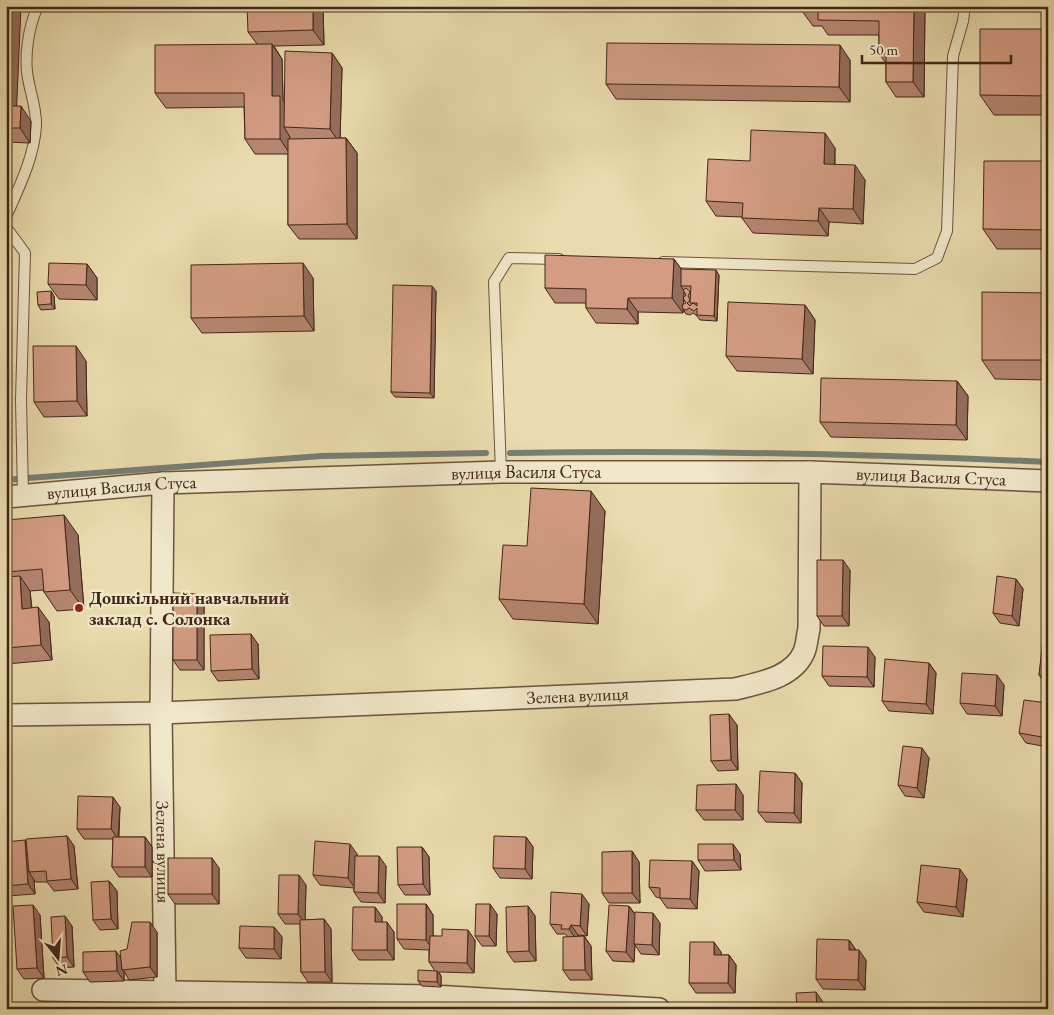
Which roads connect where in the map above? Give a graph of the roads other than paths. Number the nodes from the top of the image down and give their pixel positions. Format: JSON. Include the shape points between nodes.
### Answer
{"nodes":[{"id":1,"x":42,"y":6,"type":"edge"},
{"id":2,"x":965,"y":6,"type":"edge"},
{"id":3,"x":6,"y":217,"type":"edge"},
{"id":4,"x":6,"y":227,"type":"edge"},
{"id":5,"x":569,"y":259,"type":"edge"},
{"id":6,"x":648,"y":262,"type":"edge"},
{"id":7,"x":502,"y":472,"type":"junction"},
{"id":8,"x":810,"y":472,"type":"junction"},
{"id":9,"x":1048,"y":481,"type":"edge"},
{"id":10,"x":163,"y":483,"type":"junction"},
{"id":11,"x":15,"y":496,"type":"edge"},
{"id":12,"x":161,"y":713,"type":"junction"},
{"id":13,"x":6,"y":715,"type":"edge"},
{"id":14,"x":43,"y":990,"type":"dead end"},
{"id":15,"x":165,"y":992,"type":"junction"},
{"id":16,"x":439,"y":1002,"type":"edge"},
{"id":17,"x":659,"y":1009,"type":"edge"}],
"edges":[{"from":1,"to":3,"type":"lane","via":[[37,8],[31,22],[27,51],[27,72],[36,123],[33,148]]},
{"from":2,"to":6,"type":"lane","via":[[953,56],[947,231],[937,258],[915,269]]},
{"from":4,"to":11,"type":"lane","via":[[25,253]]},
{"from":5,"to":7,"type":"lane","via":[[509,258],[494,282]]},
{"from":7,"to":8,"type":"street","name":"вулиця Василя Стуса"},
{"from":7,"to":10,"type":"street","name":"вулиця Василя Стуса"},
{"from":8,"to":9,"type":"street","name":"вулиця Василя Стуса"},
{"from":8,"to":12,"type":"street","name":"Зелена вулиця","via":[[809,629],[804,653],[789,671],[770,680],[735,689]]},
{"from":10,"to":11,"type":"street","name":"вулиця Василя Стуса"},
{"from":10,"to":12,"type":"street","name":"Зелена вулиця"},
{"from":12,"to":13,"type":"street","name":"Зелена вулиця"},
{"from":12,"to":15,"type":"street","name":"Зелена вулиця"},
{"from":14,"to":15,"type":"street"},
{"from":15,"to":16,"type":"street"},
{"from":16,"to":17,"type":"street"}]}
